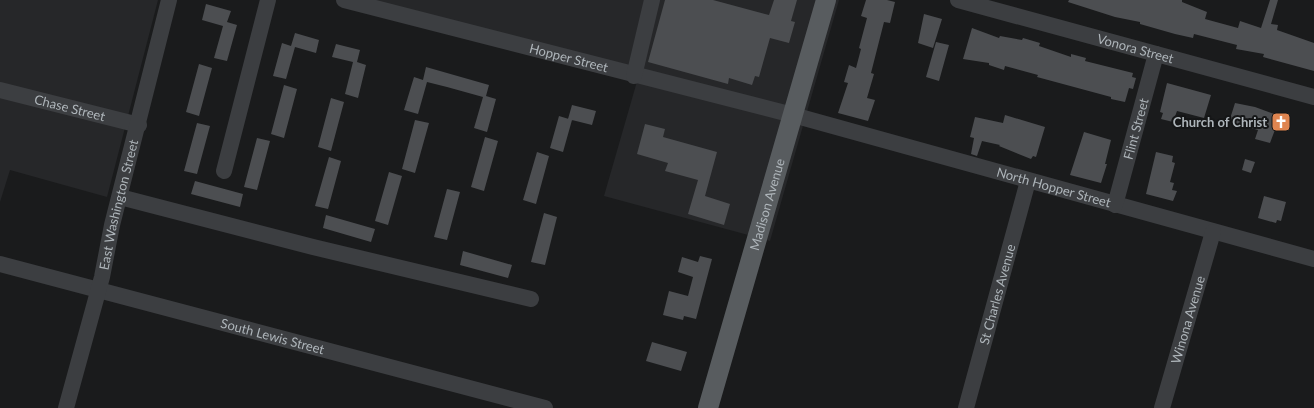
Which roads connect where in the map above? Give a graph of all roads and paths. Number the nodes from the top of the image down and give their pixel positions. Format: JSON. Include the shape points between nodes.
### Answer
{"nodes":[{"id":1,"x":169,"y":0,"type":"edge"},
{"id":2,"x":268,"y":0,"type":"edge"},
{"id":3,"x":344,"y":0,"type":"edge"},
{"id":4,"x":652,"y":0,"type":"edge"},
{"id":5,"x":826,"y":0,"type":"edge"},
{"id":6,"x":958,"y":0,"type":"edge"},
{"id":7,"x":380,"y":5,"type":"edge"},
{"id":8,"x":1156,"y":54,"type":"junction"},
{"id":9,"x":634,"y":76,"type":"junction"},
{"id":10,"x":0,"y":90,"type":"edge"},
{"id":11,"x":1314,"y":97,"type":"edge"},
{"id":12,"x":793,"y":115,"type":"junction"},
{"id":13,"x":138,"y":126,"type":"junction"},
{"id":14,"x":224,"y":171,"type":"dead end"},
{"id":15,"x":1028,"y":181,"type":"junction"},
{"id":16,"x":120,"y":197,"type":"junction"},
{"id":17,"x":1115,"y":205,"type":"junction"},
{"id":18,"x":1213,"y":232,"type":"junction"},
{"id":19,"x":1314,"y":259,"type":"edge"},
{"id":20,"x":0,"y":264,"type":"edge"},
{"id":21,"x":98,"y":290,"type":"junction"},
{"id":22,"x":531,"y":299,"type":"dead end"},
{"id":23,"x":66,"y":408,"type":"edge"},
{"id":24,"x":545,"y":408,"type":"edge"},
{"id":25,"x":708,"y":408,"type":"edge"},
{"id":26,"x":966,"y":408,"type":"edge"},
{"id":27,"x":1162,"y":408,"type":"edge"}],
"edges":[{"from":1,"to":13,"type":"street","name":"East Washington Street"},
{"from":2,"to":14,"type":"street"},
{"from":3,"to":7,"type":"street","name":"Hopper Street"},
{"from":4,"to":9,"type":"street"},
{"from":5,"to":12,"type":"main road","name":"Madison Avenue"},
{"from":6,"to":8,"type":"street","name":"Vonora Street"},
{"from":7,"to":9,"type":"street","name":"Hopper Street"},
{"from":8,"to":11,"type":"street","name":"Vonora Street"},
{"from":8,"to":17,"type":"street","name":"Flint Street"},
{"from":9,"to":12,"type":"street","name":"Hopper Street"},
{"from":10,"to":13,"type":"street","name":"Chase Street"},
{"from":12,"to":15,"type":"street","name":"North Hopper Street"},
{"from":12,"to":25,"type":"main road","name":"Madison Avenue"},
{"from":13,"to":16,"type":"street","name":"East Washington Street"},
{"from":15,"to":17,"type":"street","name":"North Hopper Street"},
{"from":15,"to":26,"type":"street","name":"St Charles Avenue"},
{"from":16,"to":21,"type":"street","name":"East Washington Street"},
{"from":16,"to":22,"type":"street","via":[[313,247]]},
{"from":17,"to":18,"type":"street","name":"North Hopper Street"},
{"from":18,"to":19,"type":"street","name":"North Hopper Street"},
{"from":18,"to":27,"type":"street","name":"Winona Avenue"},
{"from":20,"to":21,"type":"street","name":"South Lewis Street"},
{"from":21,"to":23,"type":"street","name":"East Washington Street"},
{"from":21,"to":24,"type":"street","name":"South Lewis Street"}]}
